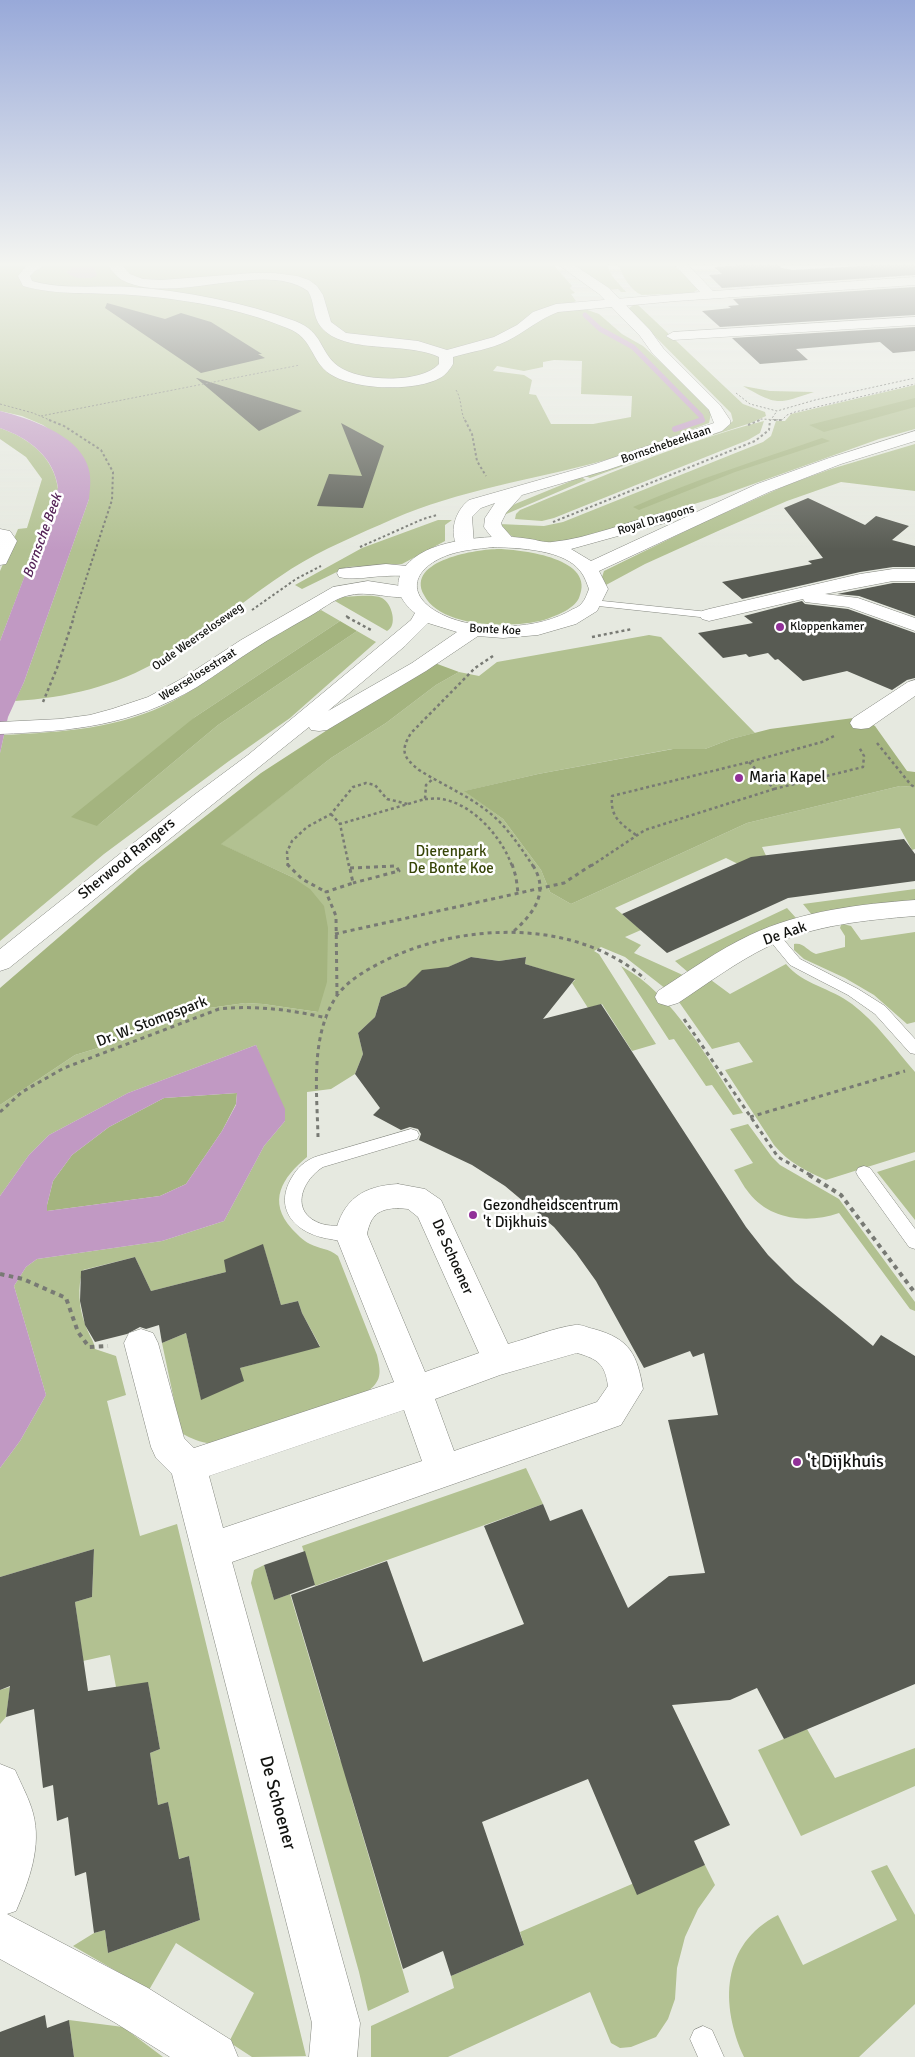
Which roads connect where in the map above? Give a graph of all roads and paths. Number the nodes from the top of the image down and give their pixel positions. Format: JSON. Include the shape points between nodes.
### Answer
{"nodes":[{"id":1,"x":323,"y":359,"type":"edge"},
{"id":2,"x":446,"y":359,"type":"edge"},
{"id":3,"x":666,"y":359,"type":"edge"},
{"id":4,"x":325,"y":362,"type":"junction"},
{"id":5,"x":430,"y":378,"type":"junction"},
{"id":6,"x":915,"y":378,"type":"edge"},
{"id":7,"x":915,"y":384,"type":"edge"},
{"id":8,"x":834,"y":396,"type":"junction"},
{"id":9,"x":842,"y":400,"type":"junction"},
{"id":10,"x":0,"y":404,"type":"edge"},
{"id":11,"x":40,"y":416,"type":"junction"},
{"id":12,"x":770,"y":420,"type":"junction"},
{"id":13,"x":915,"y":436,"type":"edge"},
{"id":14,"x":493,"y":481,"type":"dead end"},
{"id":15,"x":763,"y":488,"type":"junction"},
{"id":16,"x":515,"y":494,"type":"junction"},
{"id":17,"x":550,"y":523,"type":"dead end"},
{"id":18,"x":0,"y":534,"type":"edge"},
{"id":19,"x":507,"y":542,"type":"junction"},
{"id":20,"x":465,"y":545,"type":"junction"},
{"id":21,"x":549,"y":548,"type":"junction"},
{"id":22,"x":0,"y":560,"type":"edge"},
{"id":23,"x":590,"y":569,"type":"junction"},
{"id":24,"x":412,"y":571,"type":"junction"},
{"id":25,"x":915,"y":576,"type":"edge"},
{"id":26,"x":847,"y":583,"type":"junction"},
{"id":27,"x":284,"y":587,"type":"dead end"},
{"id":28,"x":407,"y":592,"type":"junction"},
{"id":29,"x":775,"y":600,"type":"junction"},
{"id":30,"x":593,"y":602,"type":"junction"},
{"id":31,"x":851,"y":602,"type":"junction"},
{"id":32,"x":252,"y":610,"type":"dead end"},
{"id":33,"x":425,"y":614,"type":"junction"},
{"id":34,"x":709,"y":615,"type":"joint"},
{"id":35,"x":915,"y":625,"type":"edge"},
{"id":36,"x":474,"y":630,"type":"junction"},
{"id":37,"x":248,"y":644,"type":"junction"},
{"id":38,"x":475,"y":668,"type":"dead end"},
{"id":39,"x":915,"y":686,"type":"edge"},
{"id":40,"x":42,"y":706,"type":"dead end"},
{"id":41,"x":853,"y":726,"type":"junction"},
{"id":42,"x":0,"y":728,"type":"edge"},
{"id":43,"x":256,"y":760,"type":"junction"},
{"id":44,"x":749,"y":762,"type":"junction"},
{"id":45,"x":434,"y":778,"type":"junction"},
{"id":46,"x":915,"y":787,"type":"edge"},
{"id":47,"x":774,"y":789,"type":"junction"},
{"id":48,"x":425,"y":798,"type":"junction"},
{"id":49,"x":409,"y":804,"type":"junction"},
{"id":50,"x":331,"y":814,"type":"junction"},
{"id":51,"x":340,"y":824,"type":"junction"},
{"id":52,"x":636,"y":835,"type":"junction"},
{"id":53,"x":350,"y":868,"type":"junction"},
{"id":54,"x":353,"y":883,"type":"junction"},
{"id":55,"x":541,"y":888,"type":"junction"},
{"id":56,"x":326,"y":892,"type":"junction"},
{"id":57,"x":518,"y":893,"type":"junction"},
{"id":58,"x":915,"y":908,"type":"edge"},
{"id":59,"x":514,"y":932,"type":"junction"},
{"id":60,"x":335,"y":934,"type":"junction"},
{"id":61,"x":772,"y":936,"type":"junction"},
{"id":62,"x":0,"y":962,"type":"edge"},
{"id":63,"x":337,"y":995,"type":"junction"},
{"id":64,"x":668,"y":997,"type":"junction"},
{"id":65,"x":327,"y":1018,"type":"junction"},
{"id":66,"x":915,"y":1049,"type":"edge"},
{"id":67,"x":906,"y":1070,"type":"dead end"},
{"id":68,"x":0,"y":1112,"type":"edge"},
{"id":69,"x":750,"y":1117,"type":"junction"},
{"id":70,"x":411,"y":1135,"type":"dead end"},
{"id":71,"x":318,"y":1162,"type":"junction"},
{"id":72,"x":864,"y":1172,"type":"dead end"},
{"id":73,"x":352,"y":1234,"type":"junction"},
{"id":74,"x":915,"y":1242,"type":"edge"},
{"id":75,"x":0,"y":1274,"type":"edge"},
{"id":76,"x":915,"y":1294,"type":"edge"},
{"id":77,"x":141,"y":1343,"type":"joint"},
{"id":78,"x":499,"y":1361,"type":"junction"},
{"id":79,"x":415,"y":1391,"type":"junction"},
{"id":80,"x":188,"y":1466,"type":"junction"},
{"id":81,"x":443,"y":1470,"type":"junction"},
{"id":82,"x":210,"y":1551,"type":"junction"},
{"id":83,"x":0,"y":1785,"type":"edge"},
{"id":84,"x":0,"y":1895,"type":"edge"},
{"id":85,"x":0,"y":1934,"type":"edge"},
{"id":86,"x":214,"y":2057,"type":"edge"},
{"id":87,"x":333,"y":2057,"type":"edge"}],
"edges":[{"from":1,"to":4,"type":"street"},
{"from":2,"to":5,"type":"street","via":[[441,371]]},
{"from":3,"to":16,"type":"street","name":"Bornschebeeklaan","via":[[715,408],[722,424]]},
{"from":4,"to":5,"type":"street","via":[[334,370],[355,379],[386,382]]},
{"from":4,"to":11,"type":"path"},
{"from":5,"to":14,"type":"path","via":[[452,387],[460,396],[461,412],[472,434],[476,461]]},
{"from":6,"to":8,"type":"path"},
{"from":7,"to":9,"type":"path"},
{"from":8,"to":9,"type":"path"},
{"from":8,"to":12,"type":"path","name":"Bornschebeeklaan","via":[[777,411]]},
{"from":9,"to":12,"type":"path","via":[[787,414],[782,420]]},
{"from":10,"to":11,"type":"path"},
{"from":11,"to":40,"type":"path","via":[[64,426],[101,450],[113,472],[112,500]]},
{"from":12,"to":17,"type":"path","name":"Bornschebeeklaan","via":[[769,430],[755,441]]},
{"from":13,"to":15,"type":"street","name":"Royal Dragoons","via":[[834,461]]},
{"from":15,"to":21,"type":"street","name":"Royal Dragoons","via":[[581,542]]},
{"from":15,"to":23,"type":"street","name":"Royal Dragoons"},
{"from":16,"to":19,"type":"street","name":"Bornschebeeklaan","via":[[492,520],[492,525]]},
{"from":16,"to":20,"type":"street","name":"Bornschebeeklaan","via":[[486,500],[467,509],[462,516]]},
{"from":18,"to":22,"type":"street","via":[[8,541]]},
{"from":19,"to":20,"type":"street"},
{"from":19,"to":21,"type":"street"},
{"from":20,"to":24,"type":"street","via":[[430,557]]},
{"from":21,"to":23,"type":"street","via":[[572,556]]},
{"from":23,"to":30,"type":"street","via":[[598,584]]},
{"from":24,"to":28,"type":"street","via":[[408,577]]},
{"from":24,"to":37,"type":"street","name":"Weerselosestraat","via":[[356,571],[338,576],[306,594]]},
{"from":25,"to":26,"type":"street","via":[[885,576]]},
{"from":26,"to":29,"type":"street"},
{"from":26,"to":31,"type":"street","via":[[841,592]]},
{"from":27,"to":32,"type":"path","name":"Oude Weerseloseweg"},
{"from":28,"to":33,"type":"street","name":"Bonte Koe"},
{"from":28,"to":37,"type":"street","name":"Weerselosestraat","via":[[368,587],[340,591]]},
{"from":29,"to":31,"type":"street","via":[[809,598]]},
{"from":29,"to":34,"type":"street"},
{"from":30,"to":34,"type":"lane"},
{"from":30,"to":36,"type":"street","name":"Bonte Koe","via":[[581,614],[550,628],[508,633]]},
{"from":31,"to":35,"type":"street"},
{"from":33,"to":36,"type":"street","name":"Bonte Koe"},
{"from":33,"to":43,"type":"street","name":"Sherwood Rangers","via":[[398,642]]},
{"from":36,"to":43,"type":"street","name":"Sherwood Rangers","via":[[380,691]]},
{"from":37,"to":42,"type":"street","name":"Weerselosestraat","via":[[155,701],[119,714],[90,721]]},
{"from":38,"to":45,"type":"path","via":[[411,733],[405,744],[406,759]]},
{"from":39,"to":41,"type":"street"},
{"from":41,"to":44,"type":"path","via":[[822,742]]},
{"from":41,"to":46,"type":"path"},
{"from":41,"to":47,"type":"path","via":[[864,756],[863,767]]},
{"from":43,"to":62,"type":"street","name":"Sherwood Rangers"},
{"from":44,"to":47,"type":"path"},
{"from":44,"to":52,"type":"path","via":[[612,796],[611,810],[621,824]]},
{"from":45,"to":48,"type":"path","via":[[426,785]]},
{"from":45,"to":55,"type":"path","via":[[496,819],[539,875]]},
{"from":47,"to":52,"type":"path"},
{"from":48,"to":49,"type":"path"},
{"from":48,"to":57,"type":"path","via":[[451,801],[469,809],[483,822],[512,861]]},
{"from":49,"to":50,"type":"path","via":[[387,799],[375,784],[360,783],[347,791]]},
{"from":49,"to":51,"type":"path"},
{"from":50,"to":51,"type":"path"},
{"from":50,"to":56,"type":"path","via":[[299,834],[286,857],[292,872]]},
{"from":51,"to":53,"type":"path"},
{"from":52,"to":55,"type":"path","via":[[564,883]]},
{"from":53,"to":54,"type":"path"},
{"from":53,"to":54,"type":"path","via":[[396,866],[399,872]]},
{"from":54,"to":56,"type":"path"},
{"from":55,"to":57,"type":"path"},
{"from":55,"to":59,"type":"path","via":[[526,920]]},
{"from":56,"to":60,"type":"path","via":[[336,916]]},
{"from":57,"to":60,"type":"path"},
{"from":58,"to":61,"type":"street","name":"De Aak","via":[[836,918]]},
{"from":59,"to":63,"type":"path","via":[[467,933],[428,942],[367,970]]},
{"from":59,"to":64,"type":"path","via":[[581,943],[620,958]]},
{"from":60,"to":63,"type":"path"},
{"from":61,"to":64,"type":"street","name":"De Aak","via":[[729,958]]},
{"from":61,"to":66,"type":"lane","via":[[795,962],[880,1010]]},
{"from":63,"to":65,"type":"path"},
{"from":64,"to":69,"type":"path"},
{"from":65,"to":68,"type":"path","name":"Dr. W. Stompspark","via":[[268,1007],[219,1009],[64,1068],[22,1092]]},
{"from":65,"to":71,"type":"path","via":[[317,1062]]},
{"from":67,"to":69,"type":"path"},
{"from":69,"to":76,"type":"path","via":[[778,1157],[834,1189],[845,1199]]},
{"from":70,"to":71,"type":"lane"},
{"from":71,"to":73,"type":"lane","via":[[293,1188],[292,1206],[305,1223],[324,1232]]},
{"from":72,"to":74,"type":"lane"},
{"from":73,"to":78,"type":"street","name":"De Schoener","via":[[355,1219],[364,1206],[378,1199],[396,1195],[416,1199],[430,1209]]},
{"from":73,"to":79,"type":"street"},
{"from":75,"to":77,"type":"path","via":[[23,1279],[66,1298],[78,1332],[89,1347]]},
{"from":77,"to":80,"type":"street","via":[[169,1447]]},
{"from":78,"to":79,"type":"street"},
{"from":78,"to":81,"type":"street","via":[[577,1339],[603,1346],[622,1364],[626,1389],[609,1414]]},
{"from":79,"to":80,"type":"street"},
{"from":79,"to":81,"type":"street"},
{"from":80,"to":82,"type":"street","name":"De Schoener"},
{"from":81,"to":82,"type":"street"},
{"from":82,"to":87,"type":"street","name":"De Schoener","via":[[336,2023]]},
{"from":83,"to":84,"type":"street","via":[[12,1815],[14,1850]]},
{"from":85,"to":86,"type":"street","via":[[130,2005]]}]}
